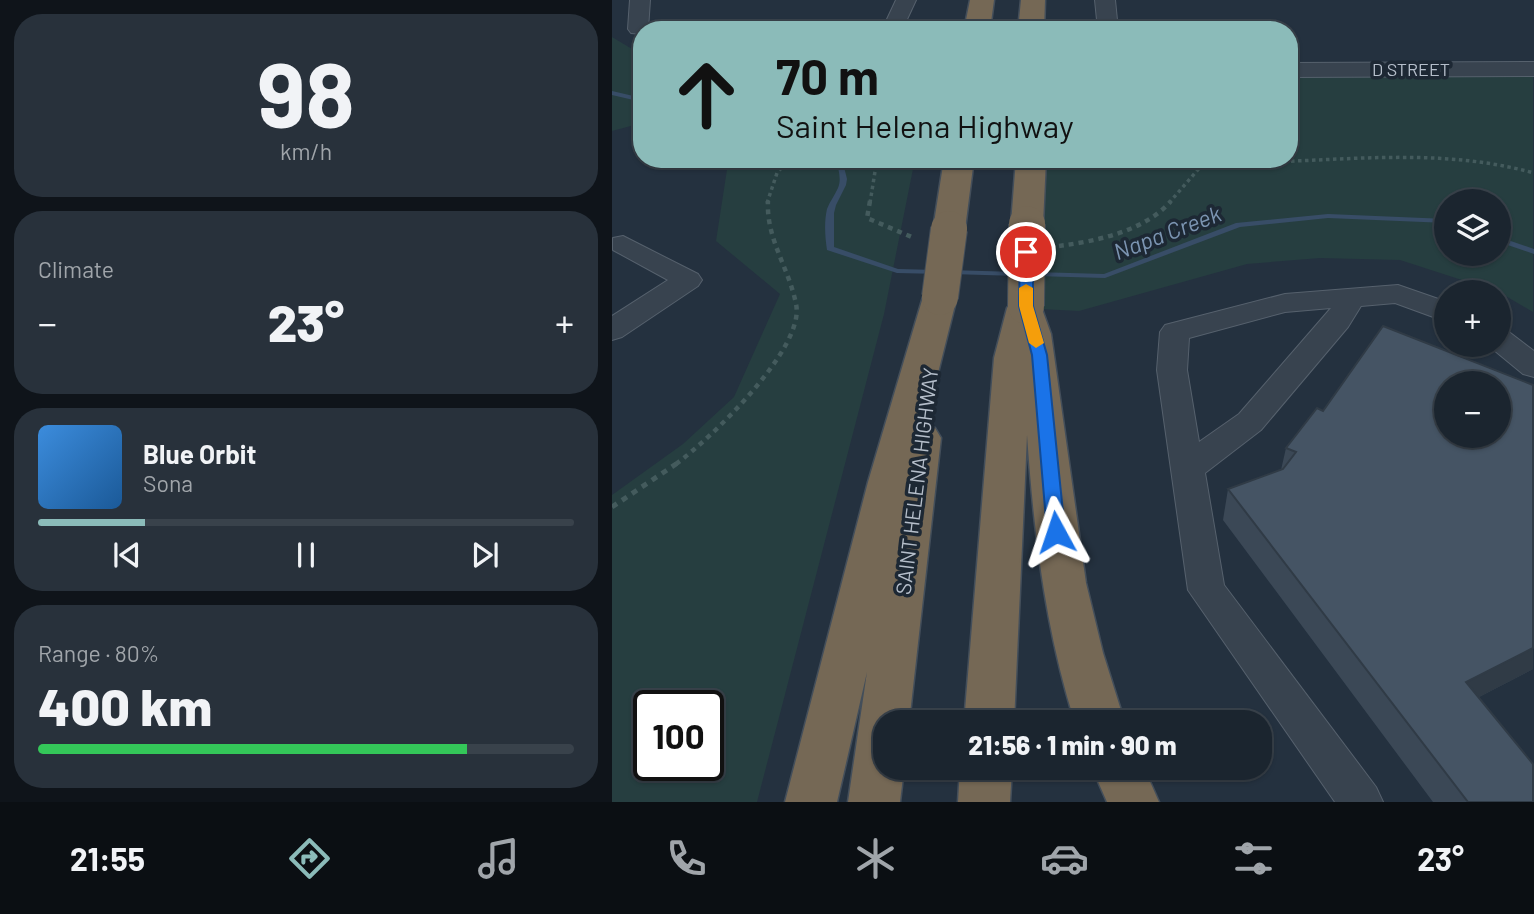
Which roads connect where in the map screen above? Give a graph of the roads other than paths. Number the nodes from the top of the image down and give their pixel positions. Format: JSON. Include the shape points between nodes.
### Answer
{"nodes":[{"id":1,"x":640,"y":0,"type":"edge"},
{"id":2,"x":906,"y":0,"type":"edge"},
{"id":3,"x":982,"y":0,"type":"edge"},
{"id":4,"x":1105,"y":0,"type":"edge"},
{"id":5,"x":639,"y":21,"type":"edge"},
{"id":6,"x":896,"y":21,"type":"edge"},
{"id":7,"x":978,"y":21,"type":"edge"},
{"id":8,"x":1107,"y":21,"type":"edge"},
{"id":9,"x":1534,"y":69,"type":"edge"},
{"id":10,"x":1298,"y":70,"type":"edge"},
{"id":11,"x":958,"y":168,"type":"edge"},
{"id":12,"x":1030,"y":168,"type":"edge"},
{"id":13,"x":623,"y":244,"type":"dead end"},
{"id":14,"x":940,"y":297,"type":"junction"},
{"id":15,"x":1352,"y":298,"type":"junction"},
{"id":16,"x":1026,"y":306,"type":"junction"},
{"id":17,"x":1434,"y":308,"type":"edge"},
{"id":18,"x":612,"y":330,"type":"edge"},
{"id":19,"x":1511,"y":349,"type":"edge"},
{"id":20,"x":1534,"y":367,"type":"edge"},
{"id":21,"x":1187,"y":468,"type":"junction"},
{"id":22,"x":990,"y":710,"type":"edge"},
{"id":23,"x":1096,"y":710,"type":"edge"},
{"id":24,"x":987,"y":780,"type":"edge"},
{"id":25,"x":989,"y":780,"type":"edge"},
{"id":26,"x":1123,"y":780,"type":"edge"},
{"id":27,"x":811,"y":802,"type":"edge"},
{"id":28,"x":874,"y":802,"type":"edge"},
{"id":29,"x":984,"y":802,"type":"edge"},
{"id":30,"x":991,"y":802,"type":"edge"},
{"id":31,"x":1133,"y":802,"type":"edge"},
{"id":32,"x":1360,"y":802,"type":"edge"}],
"edges":[{"from":1,"to":5,"type":"street"},
{"from":2,"to":6,"type":"street"},
{"from":3,"to":7,"type":"highway"},
{"from":4,"to":8,"type":"street"},
{"from":9,"to":10,"type":"street","name":"D STREET"},
{"from":11,"to":14,"type":"highway","name":"SAINT HELENA HIGHWAY","bridge":true},
{"from":12,"to":16,"type":"highway","bridge":true},
{"from":13,"to":18,"type":"street","via":[[688,280]]},
{"from":14,"to":27,"type":"highway","via":[[889,482]]},
{"from":14,"to":28,"type":"highway","name":"SAINT HELENA HIGHWAY"},
{"from":15,"to":17,"type":"street","via":[[1398,294]]},
{"from":15,"to":21,"type":"street","via":[[1250,422]]},
{"from":15,"to":21,"type":"street","via":[[1285,303],[1175,332],[1172,370]]},
{"from":16,"to":22,"type":"highway","via":[[1012,358]]},
{"from":16,"to":23,"type":"highway","via":[[1040,355],[1066,600]]},
{"from":19,"to":20,"type":"street"},
{"from":21,"to":32,"type":"street","via":[[1206,590]]},
{"from":24,"to":29,"type":"highway"},
{"from":25,"to":30,"type":"highway"},
{"from":26,"to":31,"type":"highway"}]}
